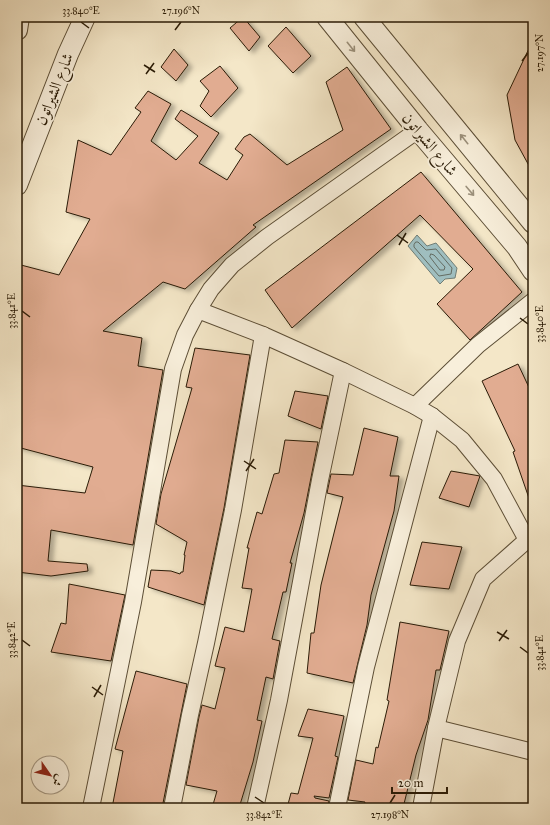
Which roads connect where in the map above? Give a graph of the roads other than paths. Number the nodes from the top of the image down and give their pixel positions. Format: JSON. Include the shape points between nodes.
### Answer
{"nodes":[{"id":1,"x":20,"y":17,"type":"edge"},
{"id":2,"x":85,"y":17,"type":"edge"},
{"id":3,"x":327,"y":17,"type":"edge"},
{"id":4,"x":364,"y":17,"type":"edge"},
{"id":5,"x":17,"y":30,"type":"edge"},
{"id":6,"x":418,"y":130,"type":"junction"},
{"id":7,"x":17,"y":185,"type":"edge"},
{"id":8,"x":533,"y":223,"type":"edge"},
{"id":9,"x":533,"y":271,"type":"edge"},
{"id":10,"x":533,"y":300,"type":"edge"},
{"id":11,"x":198,"y":310,"type":"junction"},
{"id":12,"x":263,"y":335,"type":"junction"},
{"id":13,"x":342,"y":371,"type":"junction"},
{"id":14,"x":416,"y":406,"type":"junction"},
{"id":15,"x":432,"y":416,"type":"junction"},
{"id":16,"x":530,"y":538,"type":"edge"},
{"id":17,"x":436,"y":728,"type":"junction"},
{"id":18,"x":533,"y":752,"type":"edge"},
{"id":19,"x":91,"y":808,"type":"edge"},
{"id":20,"x":172,"y":808,"type":"edge"},
{"id":21,"x":255,"y":808,"type":"edge"},
{"id":22,"x":337,"y":808,"type":"edge"},
{"id":23,"x":421,"y":808,"type":"edge"}],
"edges":[{"from":1,"to":5,"type":"street"},
{"from":2,"to":7,"type":"street","name":"شارع الشيراتون"},
{"from":3,"to":6,"type":"street","name":"شارع الشيراتون","one_way":true},
{"from":8,"to":4,"type":"street","name":"شارع الشيراتون","one_way":true},
{"from":6,"to":9,"type":"street","name":"شارع الشيراتون","one_way":true,"via":[[517,247]]},
{"from":6,"to":11,"type":"street","via":[[232,265],[211,288]]},
{"from":10,"to":14,"type":"street","via":[[478,345]]},
{"from":11,"to":12,"type":"street"},
{"from":11,"to":19,"type":"street","via":[[172,369],[133,602]]},
{"from":12,"to":13,"type":"street"},
{"from":12,"to":20,"type":"street","via":[[233,510]]},
{"from":13,"to":14,"type":"street"},
{"from":13,"to":21,"type":"street","via":[[279,700]]},
{"from":14,"to":15,"type":"street"},
{"from":15,"to":16,"type":"street","via":[[462,440],[494,479]]},
{"from":15,"to":22,"type":"street","via":[[366,667]]},
{"from":16,"to":17,"type":"street","via":[[482,579],[457,641]]},
{"from":17,"to":18,"type":"street"},
{"from":17,"to":23,"type":"street"}]}
